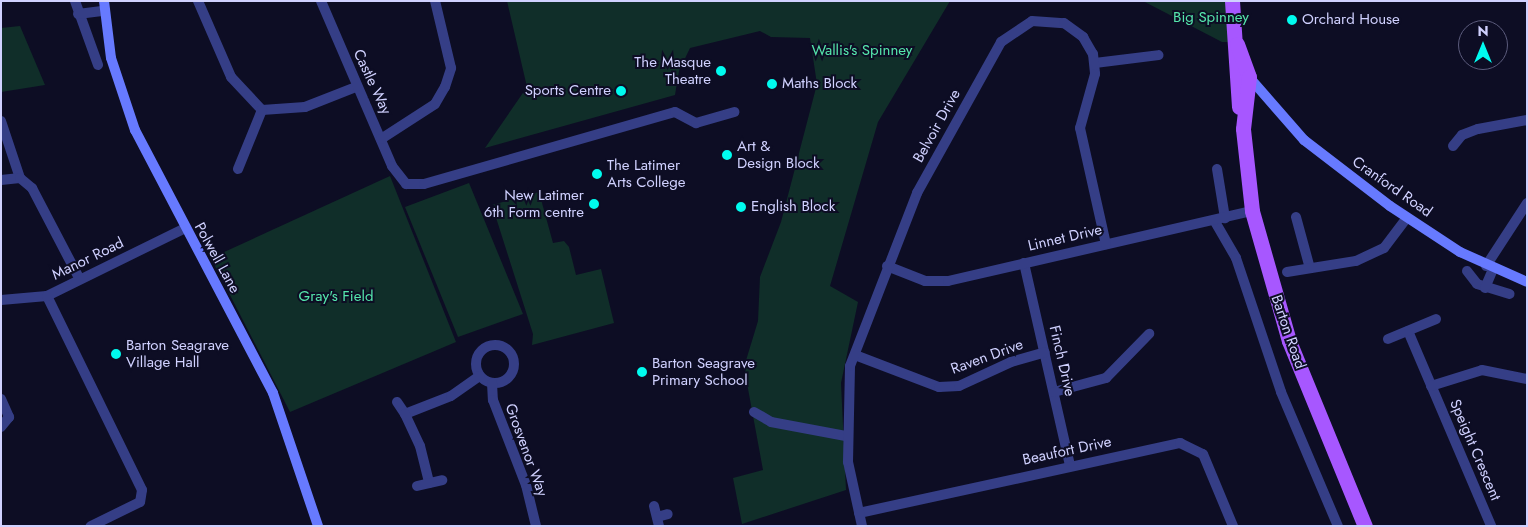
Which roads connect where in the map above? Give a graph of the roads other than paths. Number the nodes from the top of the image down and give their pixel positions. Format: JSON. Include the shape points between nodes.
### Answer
{"nodes":[{"id":1,"x":75,"y":1,"type":"edge"},
{"id":2,"x":198,"y":1,"type":"edge"},
{"id":3,"x":320,"y":1,"type":"edge"},
{"id":4,"x":436,"y":1,"type":"edge"},
{"id":5,"x":1232,"y":1,"type":"edge"},
{"id":6,"x":104,"y":6,"type":"edge"},
{"id":7,"x":78,"y":14,"type":"junction"},
{"id":8,"x":1159,"y":55,"type":"dead end"},
{"id":9,"x":1095,"y":63,"type":"junction"},
{"id":10,"x":98,"y":65,"type":"dead end"},
{"id":11,"x":356,"y":87,"type":"junction"},
{"id":12,"x":1248,"y":88,"type":"junction"},
{"id":13,"x":262,"y":110,"type":"junction"},
{"id":14,"x":734,"y":112,"type":"dead end"},
{"id":15,"x":1527,"y":120,"type":"edge"},
{"id":16,"x":1,"y":121,"type":"edge"},
{"id":17,"x":381,"y":139,"type":"junction"},
{"id":18,"x":1453,"y":146,"type":"dead end"},
{"id":19,"x":238,"y":169,"type":"dead end"},
{"id":20,"x":1217,"y":169,"type":"dead end"},
{"id":21,"x":20,"y":178,"type":"junction"},
{"id":22,"x":1,"y":180,"type":"edge"},
{"id":23,"x":1527,"y":203,"type":"edge"},
{"id":24,"x":1252,"y":211,"type":"junction"},
{"id":25,"x":1296,"y":217,"type":"dead end"},
{"id":26,"x":1225,"y":218,"type":"junction"},
{"id":27,"x":1407,"y":218,"type":"junction"},
{"id":28,"x":1214,"y":220,"type":"junction"},
{"id":29,"x":183,"y":229,"type":"junction"},
{"id":30,"x":1106,"y":244,"type":"junction"},
{"id":31,"x":1024,"y":263,"type":"junction"},
{"id":32,"x":1309,"y":265,"type":"junction"},
{"id":33,"x":887,"y":266,"type":"junction"},
{"id":34,"x":1489,"y":267,"type":"junction"},
{"id":35,"x":1467,"y":271,"type":"dead end"},
{"id":36,"x":1287,"y":272,"type":"dead end"},
{"id":37,"x":79,"y":278,"type":"junction"},
{"id":38,"x":1527,"y":282,"type":"edge"},
{"id":39,"x":1485,"y":288,"type":"junction"},
{"id":40,"x":1509,"y":294,"type":"dead end"},
{"id":41,"x":47,"y":296,"type":"junction"},
{"id":42,"x":1,"y":300,"type":"edge"},
{"id":43,"x":1436,"y":319,"type":"dead end"},
{"id":44,"x":1408,"y":330,"type":"junction"},
{"id":45,"x":1149,"y":334,"type":"dead end"},
{"id":46,"x":1388,"y":339,"type":"dead end"},
{"id":47,"x":1045,"y":352,"type":"junction"},
{"id":48,"x":855,"y":355,"type":"junction"},
{"id":49,"x":480,"y":376,"type":"junction"},
{"id":50,"x":1527,"y":379,"type":"edge"},
{"id":51,"x":492,"y":383,"type":"junction"},
{"id":52,"x":1432,"y":386,"type":"junction"},
{"id":53,"x":1054,"y":392,"type":"junction"},
{"id":54,"x":1,"y":399,"type":"edge"},
{"id":55,"x":397,"y":402,"type":"dead end"},
{"id":56,"x":754,"y":412,"type":"dead end"},
{"id":57,"x":405,"y":414,"type":"junction"},
{"id":58,"x":1,"y":427,"type":"edge"},
{"id":59,"x":846,"y":436,"type":"junction"},
{"id":60,"x":1070,"y":465,"type":"junction"},
{"id":61,"x":442,"y":480,"type":"dead end"},
{"id":62,"x":429,"y":483,"type":"junction"},
{"id":63,"x":417,"y":486,"type":"dead end"},
{"id":64,"x":654,"y":506,"type":"dead end"},
{"id":65,"x":859,"y":513,"type":"junction"},
{"id":66,"x":661,"y":519,"type":"edge"},
{"id":67,"x":91,"y":526,"type":"edge"},
{"id":68,"x":318,"y":526,"type":"edge"},
{"id":69,"x":536,"y":526,"type":"edge"},
{"id":70,"x":862,"y":526,"type":"edge"},
{"id":71,"x":1233,"y":526,"type":"edge"},
{"id":72,"x":1338,"y":526,"type":"edge"},
{"id":73,"x":1365,"y":526,"type":"edge"},
{"id":74,"x":1491,"y":526,"type":"edge"}],
"edges":[{"from":1,"to":7,"type":"street"},
{"from":2,"to":13,"type":"street","via":[[231,77]]},
{"from":3,"to":11,"type":"street","name":"Castle Way"},
{"from":4,"to":17,"type":"street","via":[[451,68],[445,87],[435,104]]},
{"from":5,"to":12,"type":"main road","name":"Barton Road","via":[[1236,44]]},
{"from":6,"to":7,"type":"street"},
{"from":6,"to":29,"type":"street","name":"Polwell Lane","via":[[119,89]]},
{"from":7,"to":10,"type":"street"},
{"from":8,"to":9,"type":"street"},
{"from":9,"to":30,"type":"street","via":[[1080,128]]},
{"from":9,"to":33,"type":"street","name":"Belvoir Drive","via":[[1089,44],[1064,23],[1037,20],[1010,31],[917,193]]},
{"from":11,"to":13,"type":"street","via":[[305,108]]},
{"from":11,"to":17,"type":"street","name":"Castle Way"},
{"from":12,"to":24,"type":"main road","name":"Barton Road","via":[[1243,129]]},
{"from":12,"to":27,"type":"street","name":"Cranford Road","via":[[1304,140]]},
{"from":13,"to":19,"type":"street"},
{"from":14,"to":17,"type":"street","name":"Castle Way","via":[[696,123],[675,112],[424,184],[406,184],[398,175]]},
{"from":15,"to":18,"type":"street","via":[[1478,129],[1462,136]]},
{"from":16,"to":21,"type":"street"},
{"from":20,"to":26,"type":"street"},
{"from":21,"to":22,"type":"street"},
{"from":21,"to":37,"type":"street","via":[[32,188]]},
{"from":23,"to":34,"type":"street"},
{"from":24,"to":26,"type":"street","name":"Linnet Drive"},
{"from":24,"to":73,"type":"main road","name":"Barton Road","via":[[1288,341]]},
{"from":25,"to":32,"type":"street"},
{"from":26,"to":28,"type":"street","name":"Linnet Drive"},
{"from":27,"to":32,"type":"street","via":[[1384,248],[1356,260]]},
{"from":27,"to":34,"type":"street","name":"Cranford Road"},
{"from":28,"to":30,"type":"street","name":"Linnet Drive"},
{"from":28,"to":72,"type":"street","name":"Barton Road","via":[[1236,258],[1282,392]]},
{"from":29,"to":37,"type":"street","name":"Manor Road"},
{"from":29,"to":68,"type":"street","name":"Polwell Lane","via":[[273,393]]},
{"from":30,"to":31,"type":"street","name":"Linnet Drive"},
{"from":31,"to":33,"type":"street","name":"Linnet Drive","via":[[936,282]]},
{"from":31,"to":47,"type":"street","name":"Finch Drive"},
{"from":32,"to":36,"type":"street"},
{"from":33,"to":48,"type":"street","name":"Belvoir Drive"},
{"from":34,"to":38,"type":"street","name":"Cranford Road"},
{"from":34,"to":39,"type":"street"},
{"from":35,"to":39,"type":"street"},
{"from":37,"to":41,"type":"street","name":"Manor Road"},
{"from":39,"to":40,"type":"street"},
{"from":41,"to":42,"type":"street","name":"Manor Road"},
{"from":41,"to":67,"type":"street","via":[[142,490],[140,502]]},
{"from":43,"to":44,"type":"street"},
{"from":44,"to":46,"type":"street"},
{"from":44,"to":52,"type":"street","name":"Speight Crescent"},
{"from":45,"to":53,"type":"street","via":[[1106,378]]},
{"from":47,"to":48,"type":"street","name":"Raven Drive","via":[[1011,362],[959,386],[939,387]]},
{"from":47,"to":53,"type":"street","name":"Finch Drive"},
{"from":48,"to":59,"type":"street","name":"Belvoir Drive"},
{"from":49,"to":51,"type":"street"},
{"from":49,"to":51,"type":"street","via":[[476,365],[482,349],[491,345],[506,348],[513,357],[513,370],[505,380]]},
{"from":49,"to":57,"type":"street","via":[[451,396]]},
{"from":50,"to":52,"type":"street","name":"Speight Crescent","via":[[1482,370]]},
{"from":51,"to":69,"type":"street","name":"Grosvenor Way","via":[[493,400],[526,485]]},
{"from":52,"to":74,"type":"street","name":"Speight Crescent"},
{"from":53,"to":60,"type":"street","name":"Finch Drive"},
{"from":54,"to":58,"type":"street","via":[[9,417]]},
{"from":55,"to":57,"type":"street"},
{"from":56,"to":59,"type":"street","via":[[771,422]]},
{"from":57,"to":62,"type":"street","via":[[420,446]]},
{"from":59,"to":65,"type":"street","name":"Belvoir Drive"},
{"from":60,"to":65,"type":"street","name":"Beaufort Drive"},
{"from":60,"to":71,"type":"street","name":"Beaufort Drive","via":[[1180,443],[1194,446],[1210,466]]},
{"from":61,"to":62,"type":"street"},
{"from":62,"to":63,"type":"street"},
{"from":64,"to":66,"type":"street"},
{"from":65,"to":70,"type":"street","name":"Belvoir Drive"}]}
